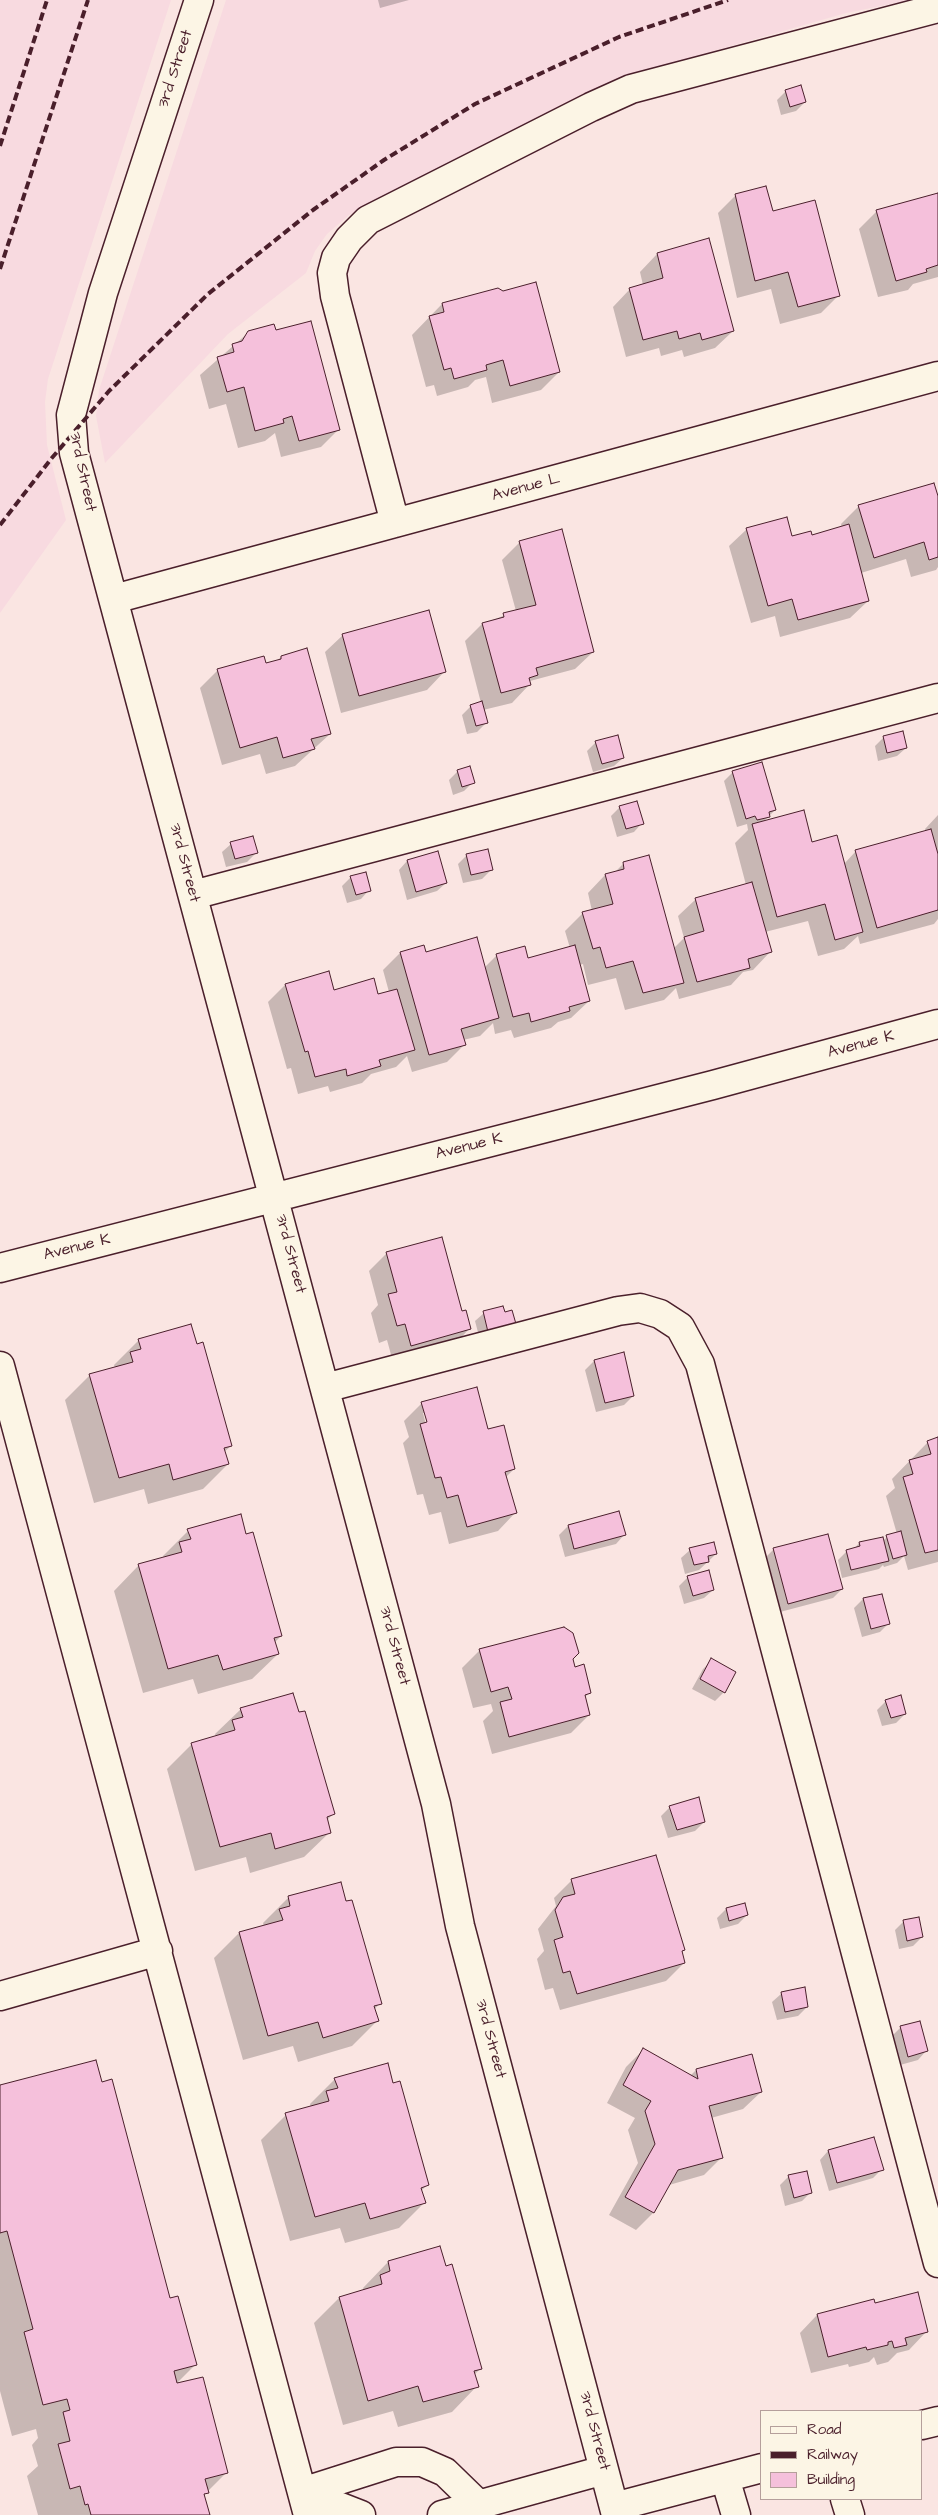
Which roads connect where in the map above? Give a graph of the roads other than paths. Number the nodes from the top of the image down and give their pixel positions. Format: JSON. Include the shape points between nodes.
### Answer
{"nodes":[{"id":1,"x":199,"y":0,"type":"edge"},
{"id":2,"x":938,"y":8,"type":"edge"},
{"id":3,"x":938,"y":376,"type":"edge"},
{"id":4,"x":395,"y":523,"type":"junction"},
{"id":5,"x":114,"y":599,"type":"junction"},
{"id":6,"x":938,"y":698,"type":"edge"},
{"id":7,"x":193,"y":895,"type":"junction"},
{"id":8,"x":938,"y":1024,"type":"edge"},
{"id":9,"x":275,"y":1197,"type":"junction"},
{"id":10,"x":0,"y":1268,"type":"edge"},
{"id":11,"x":0,"y":1366,"type":"edge"},
{"id":12,"x":325,"y":1388,"type":"junction"},
{"id":13,"x":158,"y":1951,"type":"junction"},
{"id":14,"x":0,"y":1996,"type":"edge"},
{"id":15,"x":938,"y":2263,"type":"edge"},
{"id":16,"x":938,"y":2421,"type":"edge"},
{"id":17,"x":923,"y":2425,"type":"edge"},
{"id":18,"x":760,"y":2469,"type":"edge"},
{"id":19,"x":604,"y":2470,"type":"junction"},
{"id":20,"x":725,"y":2478,"type":"junction"},
{"id":21,"x":845,"y":2500,"type":"edge"},
{"id":22,"x":305,"y":2504,"type":"edge"},
{"id":23,"x":479,"y":2505,"type":"junction"},
{"id":24,"x":615,"y":2511,"type":"edge"},
{"id":25,"x":361,"y":2515,"type":"edge"},
{"id":26,"x":442,"y":2515,"type":"edge"},
{"id":27,"x":736,"y":2515,"type":"edge"},
{"id":28,"x":850,"y":2515,"type":"edge"}],
"edges":[{"from":1,"to":5,"type":"street","name":"3rd Street","via":[[103,293],[71,415],[74,452]]},
{"from":2,"to":4,"type":"street","via":[[631,89],[368,220],[349,238],[336,258],[332,273],[335,296]]},
{"from":3,"to":4,"type":"street","name":"Avenue L"},
{"from":4,"to":5,"type":"street","name":"Avenue L"},
{"from":5,"to":7,"type":"street","name":"3rd Street"},
{"from":6,"to":7,"type":"street"},
{"from":7,"to":9,"type":"street","name":"3rd Street"},
{"from":8,"to":9,"type":"street","name":"Avenue K"},
{"from":9,"to":10,"type":"street","name":"Avenue K"},
{"from":9,"to":12,"type":"street","name":"3rd Street"},
{"from":11,"to":13,"type":"street"},
{"from":12,"to":15,"type":"street","via":[[618,1311],[640,1308],[660,1314],[680,1327],[700,1364]]},
{"from":12,"to":19,"type":"street","name":"3rd Street","via":[[436,1804],[460,1926]]},
{"from":13,"to":14,"type":"street"},
{"from":13,"to":22,"type":"street"},
{"from":16,"to":17,"type":"street"},
{"from":18,"to":20,"type":"street"},
{"from":19,"to":23,"type":"street"},
{"from":19,"to":24,"type":"street","name":"3rd Street"},
{"from":20,"to":24,"type":"street"},
{"from":20,"to":27,"type":"street"},
{"from":21,"to":28,"type":"street"},
{"from":22,"to":23,"type":"street","via":[[396,2462],[422,2462],[445,2472]]},
{"from":22,"to":25,"type":"street"},
{"from":23,"to":26,"type":"street"}]}
